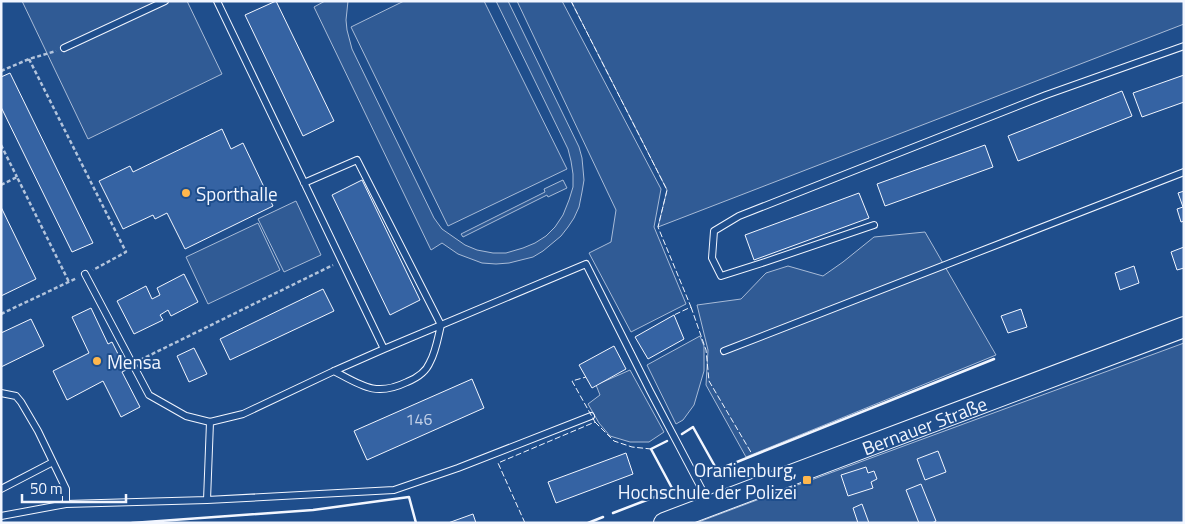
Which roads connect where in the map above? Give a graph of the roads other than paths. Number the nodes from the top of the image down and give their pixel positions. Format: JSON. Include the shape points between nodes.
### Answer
{"nodes":[{"id":1,"x":165,"y":1,"type":"edge"},
{"id":2,"x":217,"y":1,"type":"edge"},
{"id":3,"x":1184,"y":46,"type":"edge"},
{"id":4,"x":64,"y":48,"type":"road end"},
{"id":5,"x":1184,"y":172,"type":"edge"},
{"id":6,"x":304,"y":183,"type":"junction"},
{"id":7,"x":874,"y":225,"type":"dead end"},
{"id":8,"x":85,"y":274,"type":"road end"},
{"id":9,"x":441,"y":325,"type":"junction"},
{"id":10,"x":1184,"y":327,"type":"edge"},
{"id":11,"x":384,"y":349,"type":"junction"},
{"id":12,"x":724,"y":351,"type":"dead end"},
{"id":13,"x":334,"y":370,"type":"junction"},
{"id":14,"x":1,"y":393,"type":"edge"},
{"id":15,"x":591,"y":416,"type":"dead end"},
{"id":16,"x":210,"y":422,"type":"junction"},
{"id":17,"x":53,"y":462,"type":"junction"},
{"id":18,"x":1,"y":489,"type":"edge"},
{"id":19,"x":207,"y":500,"type":"junction"},
{"id":20,"x":66,"y":504,"type":"junction"},
{"id":21,"x":710,"y":506,"type":"junction"},
{"id":22,"x":1,"y":516,"type":"edge"},
{"id":23,"x":664,"y":523,"type":"edge"}],
"edges":[{"from":1,"to":4,"type":"lane"},
{"from":2,"to":6,"type":"lane"},
{"from":3,"to":7,"type":"lane","via":[[1046,95],[739,216],[714,231],[712,258],[722,276]]},
{"from":5,"to":12,"type":"lane"},
{"from":6,"to":9,"type":"lane","via":[[356,160]]},
{"from":6,"to":11,"type":"lane"},
{"from":8,"to":16,"type":"lane","via":[[149,396],[186,416]]},
{"from":9,"to":11,"type":"lane"},
{"from":9,"to":13,"type":"lane","via":[[430,364],[419,377],[395,388],[377,390],[357,384]]},
{"from":9,"to":21,"type":"lane","via":[[586,264]]},
{"from":10,"to":21,"type":"main road","name":"Bernauer Straße"},
{"from":11,"to":13,"type":"lane"},
{"from":13,"to":16,"type":"lane","via":[[243,414]]},
{"from":14,"to":17,"type":"lane","via":[[16,396],[21,402]]},
{"from":15,"to":19,"type":"lane","via":[[394,490]]},
{"from":16,"to":19,"type":"lane"},
{"from":17,"to":18,"type":"lane"},
{"from":17,"to":20,"type":"lane","via":[[66,489]]},
{"from":19,"to":20,"type":"lane"},
{"from":20,"to":22,"type":"lane"},
{"from":21,"to":23,"type":"main road","name":"Bernauer Straße"}]}
